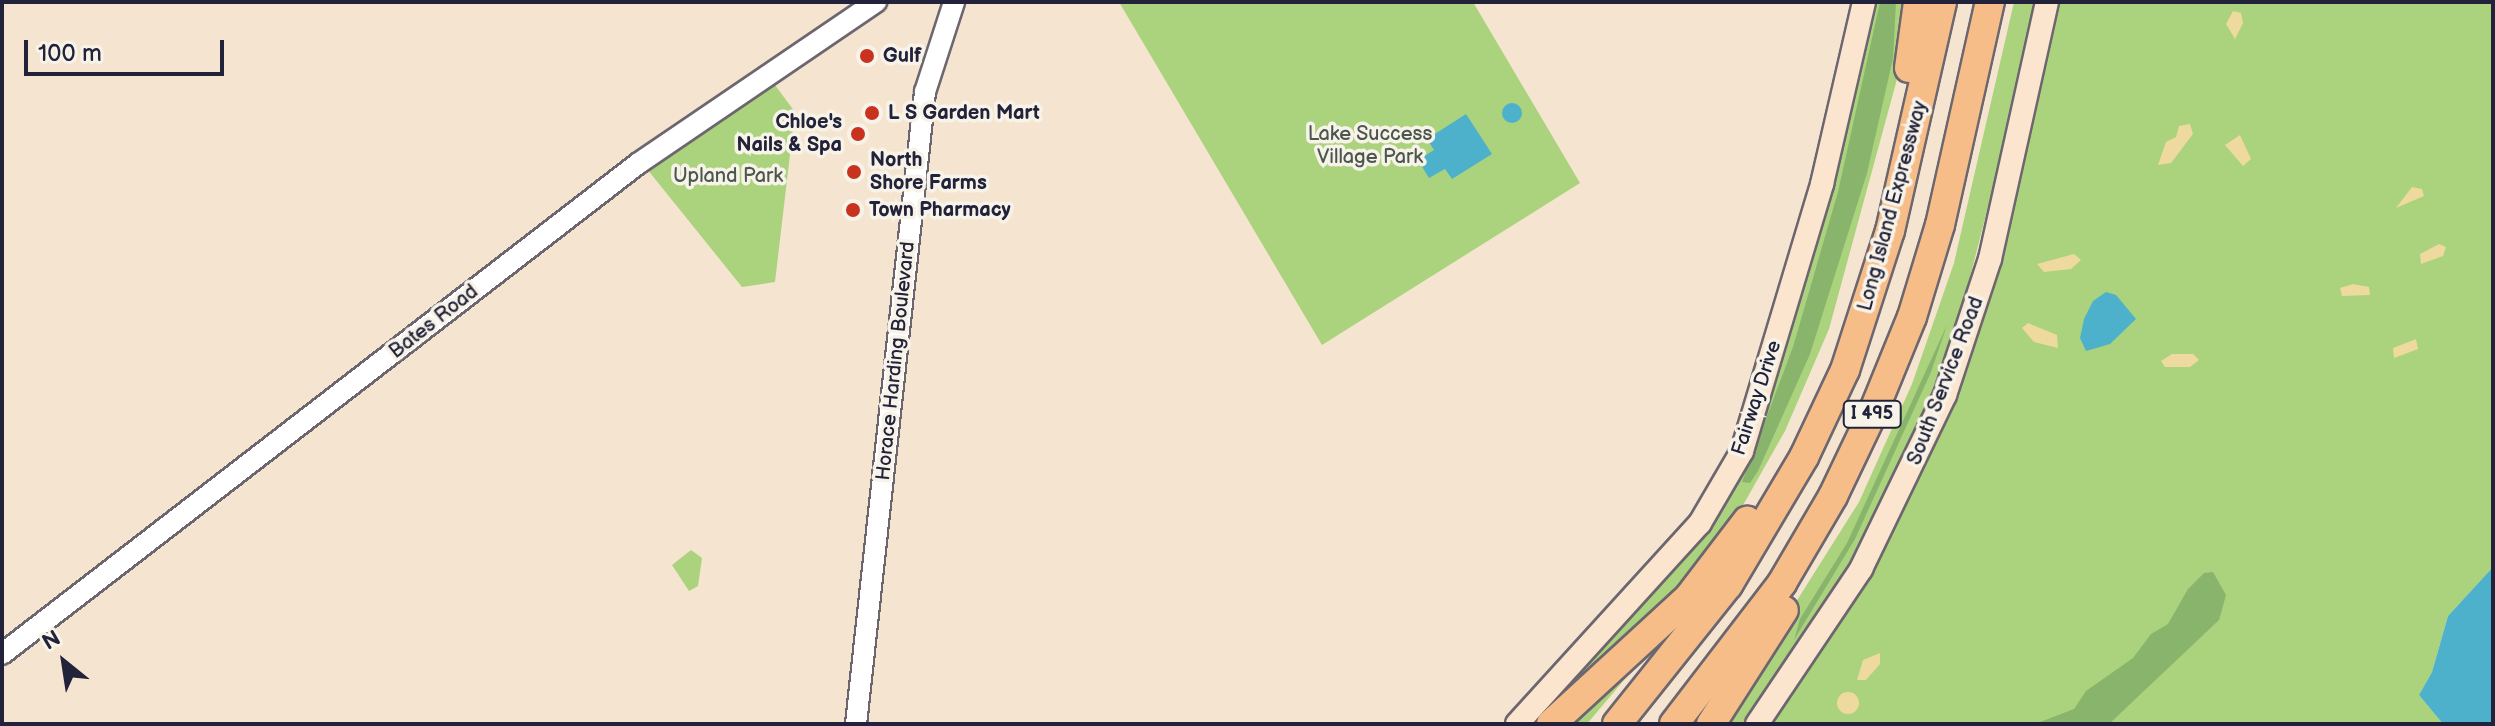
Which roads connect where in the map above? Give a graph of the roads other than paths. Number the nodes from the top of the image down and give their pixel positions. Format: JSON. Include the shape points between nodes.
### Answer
{"nodes":[{"id":1,"x":876,"y":2,"type":"edge"},
{"id":2,"x":954,"y":2,"type":"edge"},
{"id":3,"x":1864,"y":2,"type":"edge"},
{"id":4,"x":1918,"y":2,"type":"edge"},
{"id":5,"x":1942,"y":2,"type":"edge"},
{"id":6,"x":1990,"y":2,"type":"edge"},
{"id":7,"x":2047,"y":2,"type":"edge"},
{"id":8,"x":1902,"y":183,"type":"junction"},
{"id":9,"x":1877,"y":277,"type":"junction"},
{"id":10,"x":1833,"y":496,"type":"junction"},
{"id":11,"x":2,"y":654,"type":"edge"},
{"id":12,"x":856,"y":724,"type":"edge"},
{"id":13,"x":1517,"y":724,"type":"edge"},
{"id":14,"x":1551,"y":724,"type":"edge"},
{"id":15,"x":1617,"y":724,"type":"edge"},
{"id":16,"x":1674,"y":724,"type":"edge"},
{"id":17,"x":1711,"y":724,"type":"edge"},
{"id":18,"x":1757,"y":724,"type":"edge"}],
"edges":[{"from":1,"to":11,"type":"street","name":"Bates Road","via":[[639,163]]},
{"from":2,"to":12,"type":"street","name":"Horace Harding Boulevard","via":[[925,92]]},
{"from":3,"to":13,"type":"main road","name":"Fairway Drive","via":[[1822,184],[1742,451],[1700,523]]},
{"from":4,"to":8,"type":"highway"},
{"from":5,"to":8,"type":"highway","name":"Long Island Expressway","number":"I 495"},
{"from":6,"to":10,"type":"highway","number":"I 495","via":[[1926,271],[1894,365]]},
{"from":7,"to":18,"type":"main road","name":"South Service Road","via":[[1990,259],[1945,395],[1861,569]]},
{"from":8,"to":9,"type":"highway","name":"Long Island Expressway","number":"I 495"},
{"from":9,"to":14,"type":"highway","via":[[1729,549],[1671,615]]},
{"from":9,"to":15,"type":"highway","name":"Long Island Expressway","number":"I 495","via":[[1845,370],[1780,502],[1710,611]]},
{"from":10,"to":16,"type":"highway","number":"I 495","via":[[1773,596]]},
{"from":10,"to":17,"type":"highway","via":[[1799,587]]}]}
